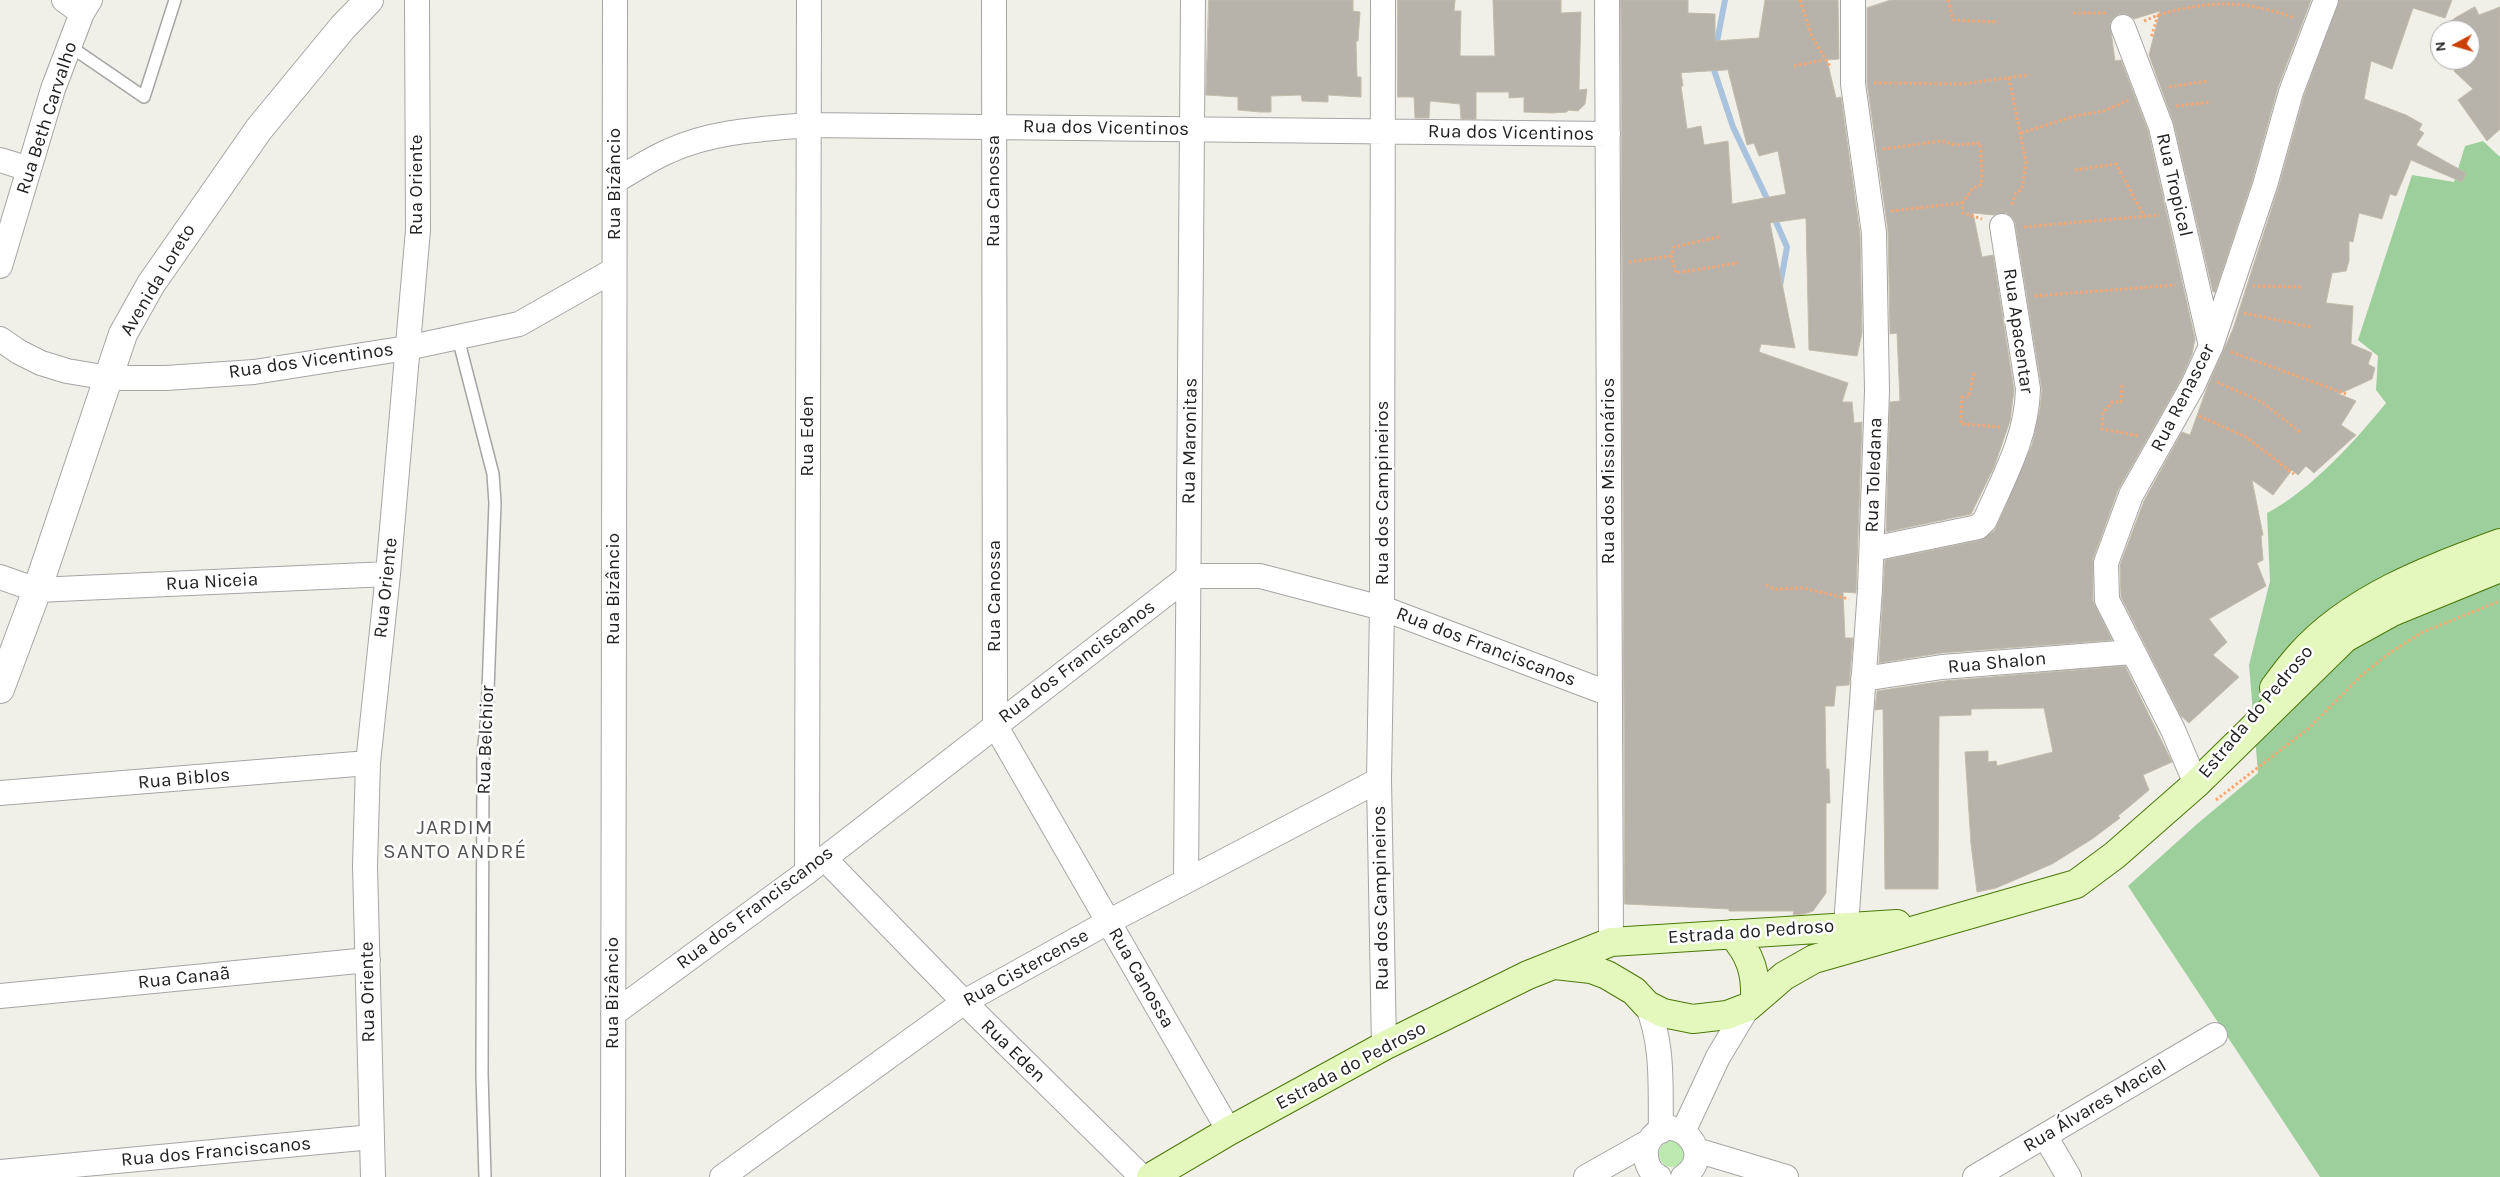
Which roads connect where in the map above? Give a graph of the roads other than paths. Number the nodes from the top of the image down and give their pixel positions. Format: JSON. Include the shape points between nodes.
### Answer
{"nodes":[{"id":1,"x":175,"y":0,"type":"edge"},
{"id":2,"x":369,"y":0,"type":"edge"},
{"id":3,"x":417,"y":0,"type":"edge"},
{"id":4,"x":615,"y":0,"type":"edge"},
{"id":5,"x":809,"y":0,"type":"edge"},
{"id":6,"x":994,"y":0,"type":"edge"},
{"id":7,"x":1193,"y":0,"type":"edge"},
{"id":8,"x":1384,"y":0,"type":"edge"},
{"id":9,"x":1607,"y":0,"type":"edge"},
{"id":10,"x":2326,"y":0,"type":"edge"},
{"id":11,"x":1855,"y":1,"type":"edge"},
{"id":12,"x":79,"y":4,"type":"edge"},
{"id":13,"x":2125,"y":21,"type":"road end"},
{"id":14,"x":71,"y":47,"type":"junction"},
{"id":15,"x":809,"y":125,"type":"junction"},
{"id":16,"x":993,"y":127,"type":"junction"},
{"id":17,"x":1193,"y":129,"type":"junction"},
{"id":18,"x":1384,"y":132,"type":"junction"},
{"id":19,"x":1608,"y":134,"type":"junction"},
{"id":20,"x":0,"y":160,"type":"edge"},
{"id":21,"x":29,"y":169,"type":"junction"},
{"id":22,"x":615,"y":181,"type":"junction"},
{"id":23,"x":2002,"y":226,"type":"road end"},
{"id":24,"x":0,"y":266,"type":"edge"},
{"id":25,"x":614,"y":270,"type":"junction"},
{"id":26,"x":458,"y":338,"type":"junction"},
{"id":27,"x":0,"y":339,"type":"edge"},
{"id":28,"x":2211,"y":345,"type":"junction"},
{"id":29,"x":408,"y":348,"type":"junction"},
{"id":30,"x":109,"y":378,"type":"junction"},
{"id":31,"x":2500,"y":543,"type":"edge"},
{"id":32,"x":1872,"y":549,"type":"junction"},
{"id":33,"x":2500,"y":568,"type":"edge"},
{"id":34,"x":388,"y":574,"type":"junction"},
{"id":35,"x":1189,"y":576,"type":"junction"},
{"id":36,"x":0,"y":577,"type":"edge"},
{"id":37,"x":36,"y":590,"type":"junction"},
{"id":38,"x":1382,"y":608,"type":"junction"},
{"id":39,"x":2132,"y":652,"type":"junction"},
{"id":40,"x":1863,"y":679,"type":"junction"},
{"id":41,"x":0,"y":689,"type":"edge"},
{"id":42,"x":1610,"y":694,"type":"junction"},
{"id":43,"x":995,"y":725,"type":"junction"},
{"id":44,"x":368,"y":763,"type":"junction"},
{"id":45,"x":1379,"y":780,"type":"junction"},
{"id":46,"x":0,"y":793,"type":"edge"},
{"id":47,"x":2204,"y":794,"type":"junction"},
{"id":48,"x":815,"y":864,"type":"junction"},
{"id":49,"x":1186,"y":881,"type":"junction"},
{"id":50,"x":1108,"y":922,"type":"junction"},
{"id":51,"x":1732,"y":934,"type":"junction"},
{"id":52,"x":1844,"y":938,"type":"junction"},
{"id":53,"x":1611,"y":942,"type":"junction"},
{"id":54,"x":368,"y":960,"type":"junction"},
{"id":55,"x":1556,"y":965,"type":"junction"},
{"id":56,"x":0,"y":996,"type":"edge"},
{"id":57,"x":1640,"y":998,"type":"junction"},
{"id":58,"x":964,"y":1002,"type":"junction"},
{"id":59,"x":1751,"y":1004,"type":"junction"},
{"id":60,"x":613,"y":1014,"type":"junction"},
{"id":61,"x":2215,"y":1035,"type":"dead end"},
{"id":62,"x":1384,"y":1046,"type":"junction"},
{"id":63,"x":1228,"y":1130,"type":"junction"},
{"id":64,"x":2045,"y":1136,"type":"junction"},
{"id":65,"x":372,"y":1137,"type":"junction"},
{"id":66,"x":1672,"y":1139,"type":"junction"},
{"id":67,"x":0,"y":1172,"type":"edge"},
{"id":68,"x":373,"y":1177,"type":"edge"},
{"id":69,"x":484,"y":1177,"type":"edge"},
{"id":70,"x":613,"y":1177,"type":"edge"},
{"id":71,"x":722,"y":1177,"type":"edge"},
{"id":72,"x":1142,"y":1177,"type":"edge"},
{"id":73,"x":1151,"y":1177,"type":"edge"},
{"id":74,"x":1586,"y":1177,"type":"edge"},
{"id":75,"x":1659,"y":1177,"type":"edge"},
{"id":76,"x":1683,"y":1177,"type":"edge"},
{"id":77,"x":1786,"y":1177,"type":"edge"},
{"id":78,"x":1975,"y":1177,"type":"edge"},
{"id":79,"x":2070,"y":1177,"type":"edge"}],
"edges":[{"from":1,"to":14,"type":"lane","via":[[144,97]]},
{"from":2,"to":30,"type":"street","name":"Avenida Loreto","via":[[259,128],[198,214],[151,284],[123,334]]},
{"from":3,"to":29,"type":"street","name":"Rua Oriente","via":[[418,230]]},
{"from":4,"to":22,"type":"street","name":"Rua Bizâncio"},
{"from":5,"to":15,"type":"street","name":"Rua Eden"},
{"from":6,"to":16,"type":"street","name":"Rua Canossa"},
{"from":7,"to":17,"type":"street","name":"Rua Maronitas"},
{"from":8,"to":18,"type":"street","name":"Rua dos Campineiros"},
{"from":9,"to":19,"type":"street","name":"Rua dos Missionários"},
{"from":10,"to":28,"type":"street","name":"Rua Renascer","via":[[2291,92],[2265,185]]},
{"from":11,"to":32,"type":"street","name":"Rua Toledana","via":[[1854,91],[1874,233],[1877,391]]},
{"from":12,"to":14,"type":"street","name":"Rua Beth Carvalho"},
{"from":13,"to":28,"type":"street","name":"Rua Tropical","via":[[2154,90]]},
{"from":14,"to":21,"type":"street","name":"Rua Beth Carvalho","via":[[53,90]]},
{"from":15,"to":16,"type":"street","name":"Rua dos Vicentinos"},
{"from":15,"to":22,"type":"street","name":"Rua dos Vicentinos","via":[[706,138],[669,151]]},
{"from":15,"to":48,"type":"street","name":"Rua Eden"},
{"from":16,"to":17,"type":"street","name":"Rua dos Vicentinos"},
{"from":16,"to":43,"type":"street","name":"Rua Canossa"},
{"from":17,"to":18,"type":"street","name":"Rua dos Vicentinos"},
{"from":17,"to":35,"type":"street","name":"Rua Maronitas"},
{"from":18,"to":19,"type":"street","name":"Rua dos Vicentinos"},
{"from":18,"to":38,"type":"street","name":"Rua dos Campineiros"},
{"from":19,"to":42,"type":"street","name":"Rua dos Missionários"},
{"from":20,"to":21,"type":"street"},
{"from":21,"to":24,"type":"street","name":"Rua Beth Carvalho"},
{"from":22,"to":25,"type":"street","name":"Rua Bizâncio"},
{"from":23,"to":32,"type":"street","name":"Rua Apacentar","via":[[2028,389],[2024,428],[1985,520],[1978,527]]},
{"from":25,"to":26,"type":"street","name":"Rua dos Vicentinos","via":[[519,324]]},
{"from":25,"to":60,"type":"street","name":"Rua Bizâncio"},
{"from":26,"to":29,"type":"street","name":"Rua dos Vicentinos"},
{"from":26,"to":69,"type":"lane","name":"Rua Belchior","via":[[493,474],[495,502],[483,754]]},
{"from":27,"to":30,"type":"street","name":"Rua dos Vicentinos","via":[[42,363]]},
{"from":28,"to":39,"type":"street","name":"Rua Renascer","via":[[2131,495],[2106,562],[2107,600]]},
{"from":29,"to":30,"type":"street","name":"Rua dos Vicentinos","via":[[254,372]]},
{"from":29,"to":34,"type":"street","name":"Rua Oriente"},
{"from":30,"to":37,"type":"street","name":"Avenida Loreto"},
{"from":31,"to":47,"type":"main road","name":"Estrada do Pedroso","via":[[2422,572],[2343,618],[2301,654]]},
{"from":32,"to":40,"type":"street","name":"Rua Toledana"},
{"from":33,"to":47,"type":"main road","name":"Estrada do Pedroso","via":[[2392,612],[2345,638]]},
{"from":34,"to":37,"type":"street","name":"Rua Niceia"},
{"from":34,"to":44,"type":"street","name":"Rua Oriente"},
{"from":35,"to":38,"type":"street","name":"Rua dos Franciscanos","via":[[1260,576]]},
{"from":35,"to":43,"type":"street","name":"Rua dos Franciscanos"},
{"from":35,"to":49,"type":"street","name":"Rua Maronitas"},
{"from":36,"to":37,"type":"street"},
{"from":37,"to":41,"type":"street","name":"Avenida Loreto"},
{"from":38,"to":42,"type":"street","name":"Rua dos Franciscanos"},
{"from":38,"to":45,"type":"street","name":"Rua dos Campineiros"},
{"from":39,"to":40,"type":"street","name":"Rua Shalon","via":[[1942,667]]},
{"from":39,"to":47,"type":"street","name":"Rua Renascer"},
{"from":40,"to":52,"type":"street","name":"Rua Toledana"},
{"from":42,"to":53,"type":"street","name":"Rua dos Missionários"},
{"from":43,"to":48,"type":"street","name":"Rua dos Franciscanos"},
{"from":43,"to":50,"type":"street","name":"Rua Canossa"},
{"from":44,"to":46,"type":"street","name":"Rua Biblos"},
{"from":44,"to":54,"type":"street","name":"Rua Oriente","via":[[365,866]]},
{"from":45,"to":49,"type":"street","name":"Rua Cistercense"},
{"from":45,"to":62,"type":"street","name":"Rua dos Campineiros"},
{"from":47,"to":52,"type":"main road","name":"Estrada do Pedroso","via":[[2076,884],[1950,922]]},
{"from":48,"to":58,"type":"street","name":"Rua Eden"},
{"from":48,"to":60,"type":"street","name":"Rua dos Franciscanos"},
{"from":49,"to":50,"type":"street","name":"Rua Cistercense"},
{"from":50,"to":58,"type":"street","name":"Rua Cistercense"},
{"from":50,"to":63,"type":"street","name":"Rua Canossa"},
{"from":51,"to":52,"type":"main road","name":"Estrada do Pedroso"},
{"from":51,"to":53,"type":"main road","name":"Estrada do Pedroso"},
{"from":51,"to":59,"type":"main road","via":[[1750,959],[1756,978]]},
{"from":52,"to":59,"type":"main road","name":"Estrada do Pedroso","via":[[1784,976]]},
{"from":53,"to":55,"type":"main road","name":"Estrada do Pedroso"},
{"from":53,"to":57,"type":"main road","via":[[1623,974]]},
{"from":54,"to":56,"type":"street","name":"Rua Canaã"},
{"from":54,"to":65,"type":"street","name":"Rua Oriente"},
{"from":55,"to":57,"type":"main road","name":"Estrada do Pedroso","via":[[1591,969],[1622,983]]},
{"from":55,"to":62,"type":"main road","name":"Estrada do Pedroso","via":[[1528,975]]},
{"from":57,"to":59,"type":"main road","name":"Estrada do Pedroso","via":[[1663,1013],[1693,1019],[1727,1015]]},
{"from":57,"to":66,"type":"street","via":[[1656,1026]]},
{"from":58,"to":71,"type":"street","name":"Rua Cistercense"},
{"from":58,"to":72,"type":"street","name":"Rua Eden"},
{"from":59,"to":66,"type":"street"},
{"from":60,"to":70,"type":"street","name":"Rua Bizâncio"},
{"from":61,"to":64,"type":"street","name":"Rua Álvares Maciel"},
{"from":62,"to":63,"type":"main road","name":"Estrada do Pedroso"},
{"from":63,"to":73,"type":"main road","name":"Estrada do Pedroso"},
{"from":64,"to":78,"type":"street","name":"Rua Álvares Maciel"},
{"from":64,"to":79,"type":"street"},
{"from":65,"to":67,"type":"street","name":"Rua dos Franciscanos"},
{"from":65,"to":68,"type":"street","name":"Rua Oriente"},
{"from":66,"to":74,"type":"street"},
{"from":66,"to":75,"type":"street","via":[[1646,1160],[1649,1169]]},
{"from":66,"to":76,"type":"street","via":[[1695,1164]]},
{"from":66,"to":77,"type":"street"}]}
